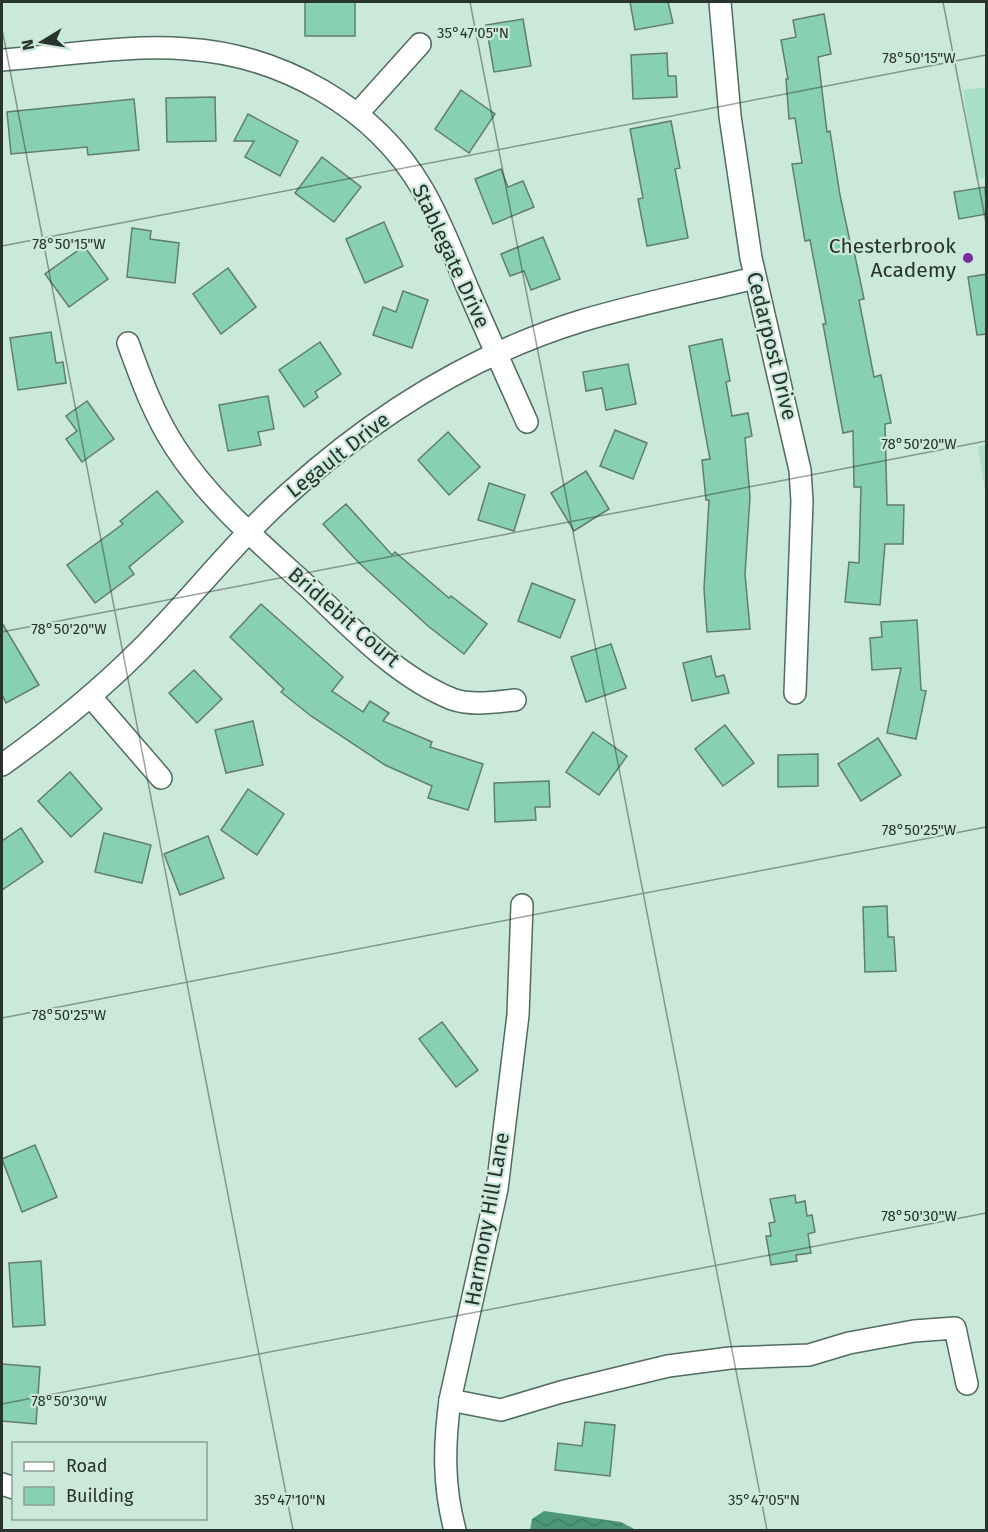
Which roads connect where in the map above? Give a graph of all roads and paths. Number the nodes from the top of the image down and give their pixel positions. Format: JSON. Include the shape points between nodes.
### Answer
{"nodes":[{"id":1,"x":720,"y":2,"type":"edge"},
{"id":2,"x":420,"y":44,"type":"dead end"},
{"id":3,"x":2,"y":60,"type":"edge"},
{"id":4,"x":358,"y":114,"type":"junction"},
{"id":5,"x":755,"y":278,"type":"junction"},
{"id":6,"x":128,"y":343,"type":"dead end"},
{"id":7,"x":497,"y":353,"type":"junction"},
{"id":8,"x":527,"y":422,"type":"dead end"},
{"id":9,"x":249,"y":532,"type":"junction"},
{"id":10,"x":795,"y":693,"type":"dead end"},
{"id":11,"x":91,"y":697,"type":"junction"},
{"id":12,"x":515,"y":700,"type":"dead end"},
{"id":13,"x":2,"y":765,"type":"edge"},
{"id":14,"x":161,"y":778,"type":"dead end"},
{"id":15,"x":522,"y":905,"type":"dead end"},
{"id":16,"x":967,"y":1384,"type":"dead end"},
{"id":17,"x":450,"y":1400,"type":"junction"},
{"id":18,"x":455,"y":1530,"type":"edge"}],
"edges":[{"from":1,"to":5,"type":"street","name":"Cedarpost Drive","via":[[738,185]]},
{"from":2,"to":4,"type":"street"},
{"from":3,"to":4,"type":"street","name":"Stablegate Drive","via":[[160,48],[214,52],[250,59],[286,73]]},
{"from":4,"to":7,"type":"street","name":"Stablegate Drive","via":[[422,189]]},
{"from":5,"to":7,"type":"street","name":"Legault Drive","via":[[609,313]]},
{"from":5,"to":10,"type":"street","name":"Cedarpost Drive","via":[[800,470]]},
{"from":6,"to":9,"type":"street","name":"Bridlebit Court","via":[[146,392],[174,447]]},
{"from":7,"to":8,"type":"street","name":"Stablegate Drive"},
{"from":7,"to":9,"type":"street","name":"Legault Drive","via":[[457,372],[377,422],[329,458]]},
{"from":9,"to":11,"type":"street","name":"Legault Drive"},
{"from":9,"to":12,"type":"street","name":"Bridlebit Court","via":[[374,649],[406,672],[453,699],[475,703]]},
{"from":11,"to":13,"type":"street","name":"Legault Drive"},
{"from":11,"to":14,"type":"street"},
{"from":15,"to":17,"type":"street","name":"Harmony Hill Lane","via":[[518,1015],[497,1189]]},
{"from":16,"to":17,"type":"street","via":[[955,1328],[892,1335],[809,1355],[730,1358],[668,1366],[501,1410]]},
{"from":17,"to":18,"type":"street","name":"Harmony Hill Lane","via":[[444,1475]]}]}
